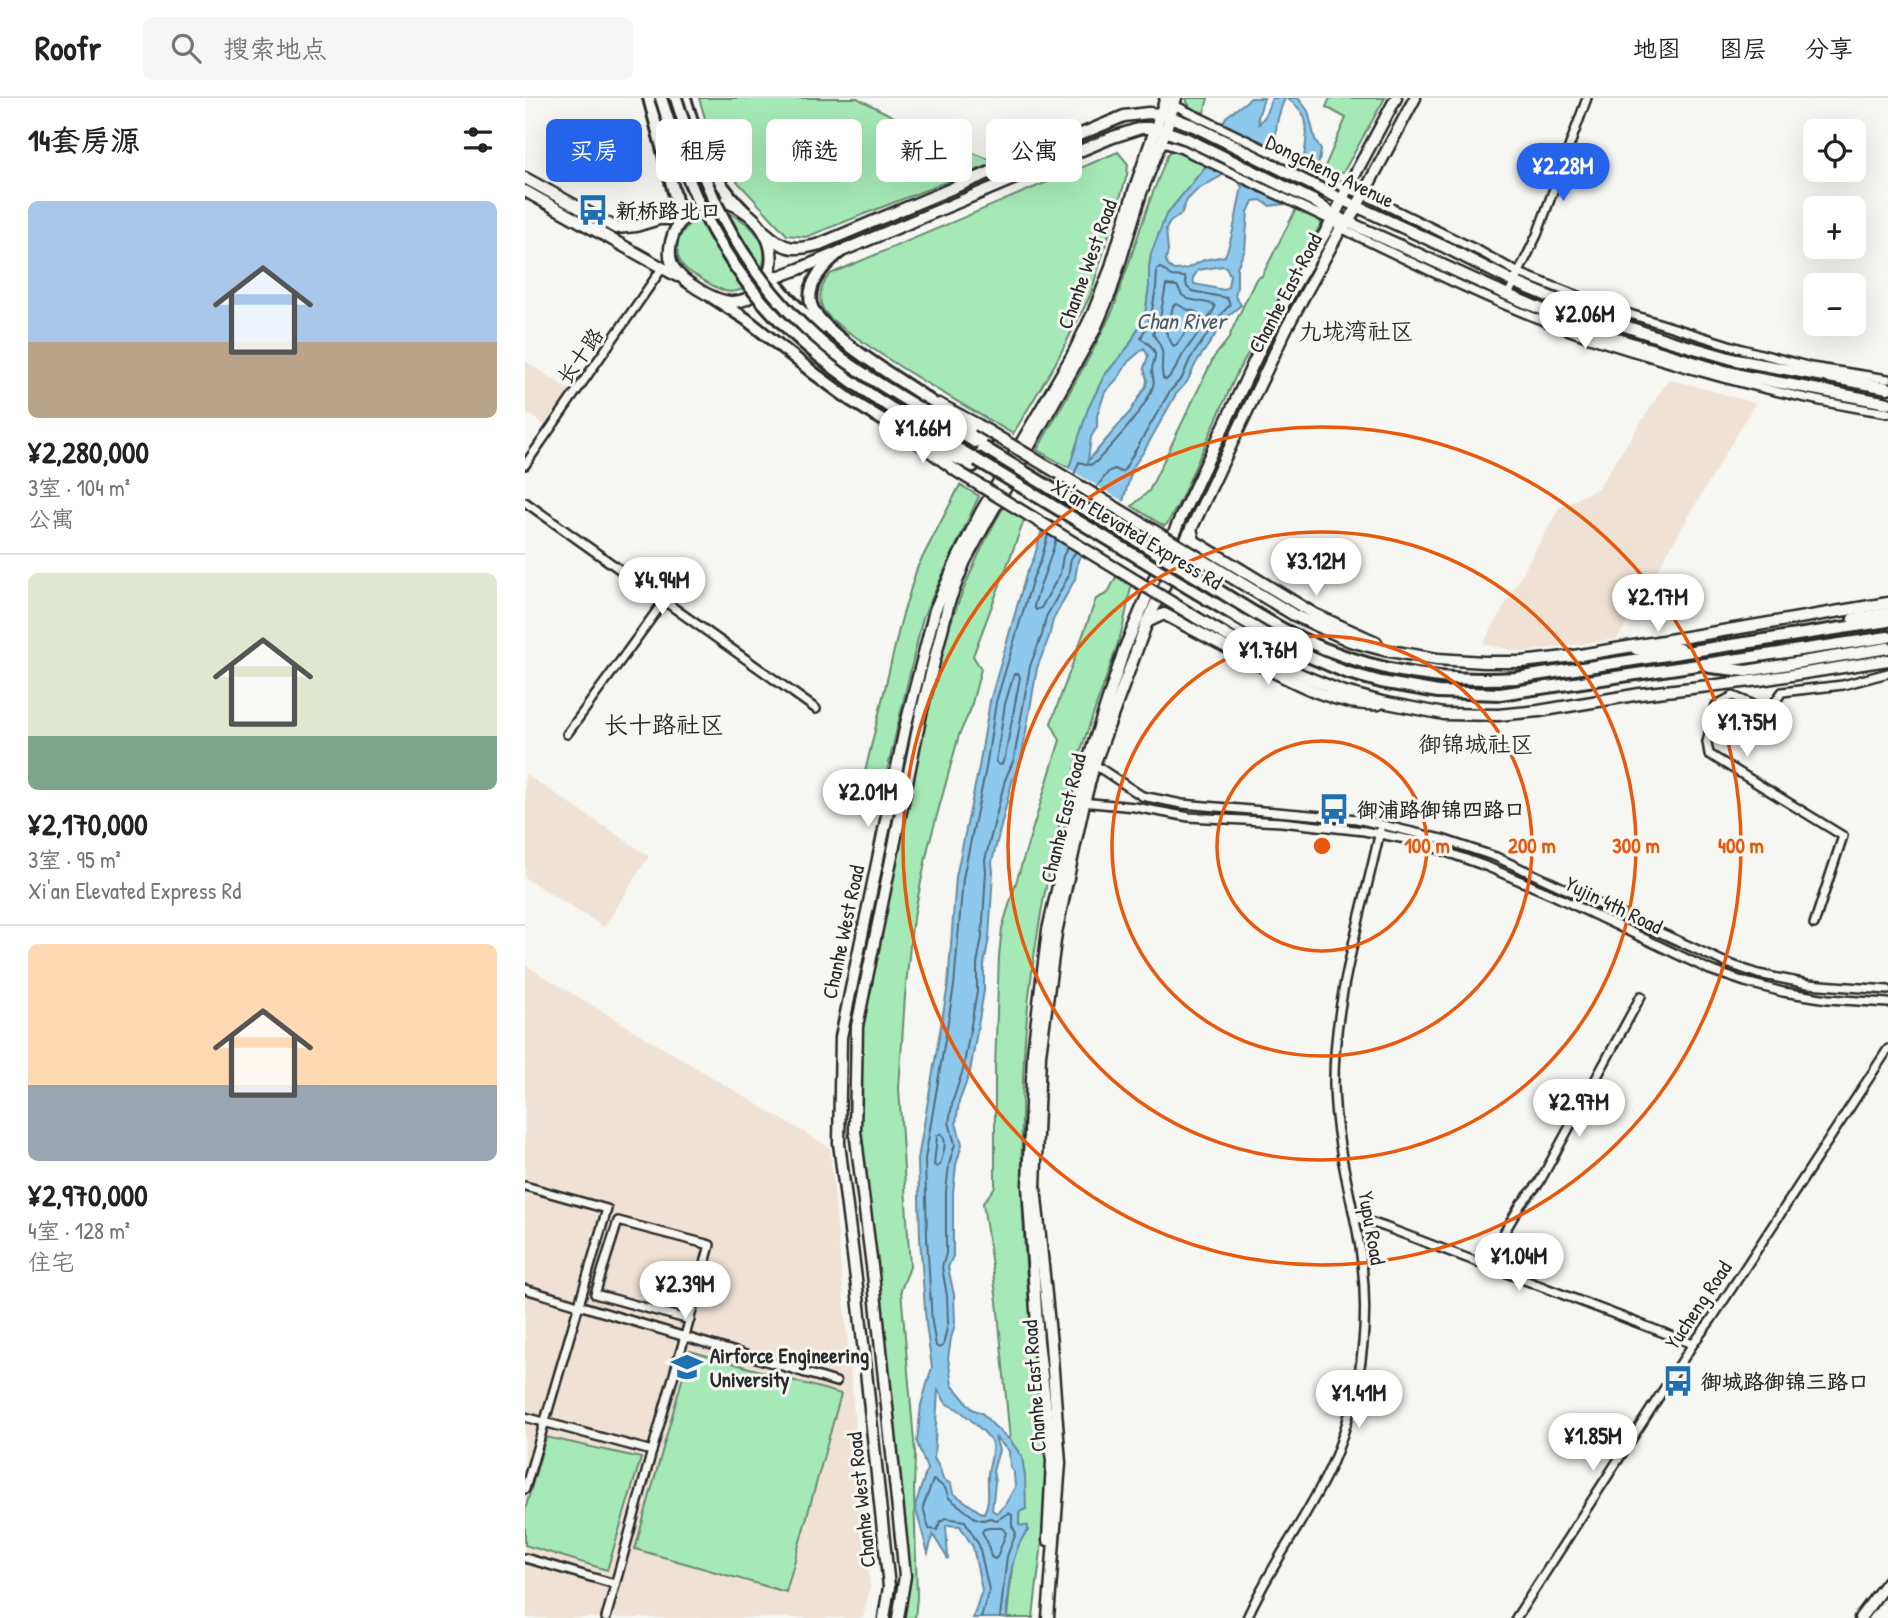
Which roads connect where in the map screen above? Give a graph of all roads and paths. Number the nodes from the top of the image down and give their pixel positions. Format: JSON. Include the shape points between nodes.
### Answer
{"nodes":[{"id":1,"x":649,"y":98,"type":"edge"},
{"id":2,"x":661,"y":98,"type":"edge"},
{"id":3,"x":676,"y":98,"type":"edge"},
{"id":4,"x":685,"y":98,"type":"edge"},
{"id":5,"x":1396,"y":98,"type":"edge"},
{"id":6,"x":1415,"y":98,"type":"edge"},
{"id":7,"x":1587,"y":98,"type":"edge"},
{"id":8,"x":1172,"y":100,"type":"edge"},
{"id":9,"x":1166,"y":116,"type":"junction"},
{"id":10,"x":1197,"y":122,"type":"junction"},
{"id":11,"x":1161,"y":134,"type":"junction"},
{"id":12,"x":525,"y":178,"type":"edge"},
{"id":13,"x":1323,"y":183,"type":"junction"},
{"id":14,"x":1347,"y":189,"type":"junction"},
{"id":15,"x":525,"y":191,"type":"edge"},
{"id":16,"x":1363,"y":194,"type":"junction"},
{"id":17,"x":1343,"y":200,"type":"junction"},
{"id":18,"x":1357,"y":207,"type":"junction"},
{"id":19,"x":744,"y":211,"type":"junction"},
{"id":20,"x":1333,"y":218,"type":"junction"},
{"id":21,"x":681,"y":219,"type":"junction"},
{"id":22,"x":1345,"y":225,"type":"junction"},
{"id":23,"x":766,"y":233,"type":"junction"},
{"id":24,"x":841,"y":251,"type":"junction"},
{"id":25,"x":663,"y":267,"type":"junction"},
{"id":26,"x":769,"y":276,"type":"junction"},
{"id":27,"x":1517,"y":277,"type":"junction"},
{"id":28,"x":685,"y":281,"type":"junction"},
{"id":29,"x":1508,"y":295,"type":"junction"},
{"id":30,"x":712,"y":297,"type":"junction"},
{"id":31,"x":883,"y":372,"type":"junction"},
{"id":32,"x":1888,"y":379,"type":"edge"},
{"id":33,"x":1888,"y":388,"type":"edge"},
{"id":34,"x":924,"y":397,"type":"junction"},
{"id":35,"x":1888,"y":403,"type":"edge"},
{"id":36,"x":1888,"y":413,"type":"edge"},
{"id":37,"x":906,"y":434,"type":"junction"},
{"id":38,"x":985,"y":445,"type":"junction"},
{"id":39,"x":975,"y":463,"type":"junction"},
{"id":40,"x":525,"y":465,"type":"edge"},
{"id":41,"x":525,"y":502,"type":"edge"},
{"id":42,"x":1191,"y":528,"type":"junction"},
{"id":43,"x":664,"y":601,"type":"junction"},
{"id":44,"x":1888,"y":603,"type":"edge"},
{"id":45,"x":1888,"y":613,"type":"edge"},
{"id":46,"x":1888,"y":621,"type":"edge"},
{"id":47,"x":1147,"y":622,"type":"junction"},
{"id":48,"x":1888,"y":638,"type":"edge"},
{"id":49,"x":1766,"y":640,"type":"junction"},
{"id":50,"x":1888,"y":648,"type":"edge"},
{"id":51,"x":1610,"y":649,"type":"junction"},
{"id":52,"x":1706,"y":649,"type":"junction"},
{"id":53,"x":1437,"y":659,"type":"junction"},
{"id":54,"x":1888,"y":660,"type":"edge"},
{"id":55,"x":1694,"y":666,"type":"junction"},
{"id":56,"x":1888,"y":673,"type":"edge"},
{"id":57,"x":1391,"y":704,"type":"junction"},
{"id":58,"x":816,"y":709,"type":"dead end"},
{"id":59,"x":567,"y":734,"type":"dead end"},
{"id":60,"x":1091,"y":763,"type":"junction"},
{"id":61,"x":1081,"y":802,"type":"junction"},
{"id":62,"x":1381,"y":824,"type":"junction"},
{"id":63,"x":1379,"y":833,"type":"junction"},
{"id":64,"x":1814,"y":923,"type":"dead end"},
{"id":65,"x":1888,"y":990,"type":"edge"},
{"id":66,"x":1641,"y":996,"type":"dead end"},
{"id":67,"x":1888,"y":1003,"type":"edge"},
{"id":68,"x":1888,"y":1048,"type":"edge"},
{"id":69,"x":525,"y":1186,"type":"edge"},
{"id":70,"x":1355,"y":1217,"type":"junction"},
{"id":71,"x":1485,"y":1265,"type":"junction"},
{"id":72,"x":525,"y":1289,"type":"edge"},
{"id":73,"x":579,"y":1304,"type":"junction"},
{"id":74,"x":690,"y":1320,"type":"junction"},
{"id":75,"x":685,"y":1336,"type":"junction"},
{"id":76,"x":1693,"y":1344,"type":"junction"},
{"id":77,"x":836,"y":1382,"type":"dead end"},
{"id":78,"x":525,"y":1418,"type":"edge"},
{"id":79,"x":544,"y":1423,"type":"junction"},
{"id":80,"x":652,"y":1451,"type":"junction"},
{"id":81,"x":525,"y":1489,"type":"edge"},
{"id":82,"x":525,"y":1558,"type":"edge"},
{"id":83,"x":1888,"y":1581,"type":"edge"},
{"id":84,"x":615,"y":1584,"type":"junction"},
{"id":85,"x":606,"y":1618,"type":"edge"},
{"id":86,"x":884,"y":1618,"type":"edge"},
{"id":87,"x":898,"y":1618,"type":"edge"},
{"id":88,"x":1041,"y":1618,"type":"edge"},
{"id":89,"x":1048,"y":1618,"type":"edge"},
{"id":90,"x":1247,"y":1618,"type":"edge"},
{"id":91,"x":1516,"y":1618,"type":"edge"},
{"id":92,"x":1860,"y":1618,"type":"edge"}],
"edges":[{"from":1,"to":21,"type":"highway"},
{"from":2,"to":39,"type":"highway","name":"Xi'an Elevated Express Rd","bridge":true,"via":[[702,209],[753,291],[825,363]]},
{"from":3,"to":38,"type":"highway","name":"Xi'an Elevated Express Rd","bridge":true,"via":[[709,192],[731,234],[788,310],[878,383]]},
{"from":4,"to":19,"type":"highway","via":[[707,161]]},
{"from":5,"to":14,"type":"main road","name":"Chanhe East Road"},
{"from":6,"to":16,"type":"main road","name":"Chanhe East Road"},
{"from":7,"to":27,"type":"street"},
{"from":8,"to":9,"type":"main road","name":"Chanhe West Road"},
{"from":8,"to":10,"type":"street"},
{"from":9,"to":10,"type":"main road","name":"Dongcheng Avenue"},
{"from":9,"to":11,"type":"main road","name":"Chanhe West Road"},
{"from":9,"to":23,"type":"main road","name":"Dongcheng Avenue","via":[[1124,116],[820,244],[787,247]]},
{"from":10,"to":13,"type":"main road","name":"Dongcheng Avenue"},
{"from":11,"to":20,"type":"main road","name":"Dongcheng Avenue"},
{"from":11,"to":24,"type":"main road","name":"Dongcheng Avenue","via":[[1141,128],[1113,137]]},
{"from":11,"to":86,"type":"main road","name":"Chanhe West Road","via":[[1130,203],[1084,334],[981,512],[935,610],[906,724],[841,1037],[839,1143],[890,1587]]},
{"from":11,"to":87,"type":"main road","name":"Chanhe West Road","via":[[1094,331],[979,534],[949,601],[857,1026],[855,1131],[905,1576]]},
{"from":12,"to":21,"type":"main road","via":[[616,228]]},
{"from":13,"to":14,"type":"street"},
{"from":13,"to":17,"type":"main road","name":"Dongcheng Avenue"},
{"from":14,"to":16,"type":"street"},
{"from":14,"to":17,"type":"main road","name":"Chanhe East Road"},
{"from":15,"to":25,"type":"main road"},
{"from":16,"to":18,"type":"main road","name":"Chanhe East Road"},
{"from":16,"to":27,"type":"street","via":[[1481,252]]},
{"from":17,"to":18,"type":"main road","name":"Dongcheng Avenue"},
{"from":17,"to":20,"type":"main road","name":"Chanhe East Road"},
{"from":18,"to":22,"type":"main road","name":"Chanhe East Road"},
{"from":18,"to":27,"type":"main road","name":"Dongcheng Avenue"},
{"from":19,"to":21,"type":"main road","via":[[730,203],[713,202]]},
{"from":19,"to":23,"type":"main road"},
{"from":20,"to":22,"type":"main road","name":"Dongcheng Avenue"},
{"from":20,"to":60,"type":"main road","name":"Chanhe East Road","via":[[1273,322],[1179,521],[1124,650]]},
{"from":21,"to":28,"type":"main road","via":[[670,255],[675,271]]},
{"from":22,"to":29,"type":"main road","name":"Dongcheng Avenue"},
{"from":22,"to":36,"type":"street","via":[[1499,303],[1562,328],[1758,388]]},
{"from":22,"to":42,"type":"main road","name":"Chanhe East Road","via":[[1286,329]]},
{"from":23,"to":26,"type":"main road"},
{"from":24,"to":26,"type":"main road","name":"Dongcheng Avenue","via":[[780,276]]},
{"from":24,"to":31,"type":"highway","via":[[817,277],[812,308]]},
{"from":25,"to":28,"type":"main road"},
{"from":25,"to":40,"type":"street","name":"长十路"},
{"from":26,"to":30,"type":"main road","via":[[743,300],[726,302]]},
{"from":26,"to":31,"type":"highway","via":[[833,339]]},
{"from":27,"to":29,"type":"street"},
{"from":27,"to":32,"type":"street","via":[[1742,349],[1811,367]]},
{"from":27,"to":33,"type":"main road","name":"Dongcheng Avenue","via":[[1601,318],[1723,356]]},
{"from":28,"to":30,"type":"main road"},
{"from":29,"to":35,"type":"main road","name":"Dongcheng Avenue","via":[[1586,328],[1713,368]]},
{"from":30,"to":37,"type":"highway","via":[[834,388]]},
{"from":31,"to":34,"type":"highway"},
{"from":34,"to":38,"type":"highway"},
{"from":34,"to":53,"type":"main road","bridge":true,"via":[[960,414],[1294,615],[1350,641]]},
{"from":37,"to":39,"type":"highway"},
{"from":37,"to":57,"type":"main road","bridge":true,"via":[[958,472],[1253,651],[1341,691]]},
{"from":38,"to":52,"type":"highway","name":"Xi'an Elevated Express Rd","bridge":true,"via":[[1267,620],[1359,661],[1415,674],[1480,680]]},
{"from":39,"to":55,"type":"highway","name":"Xi'an Elevated Express Rd","bridge":true,"via":[[1289,648],[1345,672],[1438,692],[1500,694]]},
{"from":41,"to":43,"type":"street"},
{"from":42,"to":47,"type":"main road","name":"Chanhe East Road"},
{"from":42,"to":53,"type":"main road","via":[[1194,541],[1314,614],[1369,640]]},
{"from":43,"to":58,"type":"street"},
{"from":43,"to":59,"type":"street"},
{"from":44,"to":51,"type":"main road"},
{"from":45,"to":49,"type":"highway","via":[[1787,630]]},
{"from":46,"to":49,"type":"highway","name":"Xi'an Elevated Express Rd"},
{"from":47,"to":57,"type":"main road","via":[[1164,614],[1310,691],[1365,705]]},
{"from":47,"to":60,"type":"main road","name":"Chanhe East Road"},
{"from":48,"to":55,"type":"highway","name":"Xi'an Elevated Express Rd"},
{"from":49,"to":52,"type":"highway","name":"Xi'an Elevated Express Rd"},
{"from":50,"to":55,"type":"highway","via":[[1746,671]]},
{"from":51,"to":52,"type":"main road"},
{"from":51,"to":53,"type":"main road","via":[[1522,662]]},
{"from":54,"to":57,"type":"main road","via":[[1498,715],[1444,714]]},
{"from":56,"to":64,"type":"street","via":[[1843,685],[1782,692],[1773,705],[1759,706],[1733,696],[1716,705],[1707,742],[1709,754],[1843,836]]},
{"from":60,"to":61,"type":"main road","name":"Chanhe East Road"},
{"from":60,"to":62,"type":"street","name":"Yujin 4th Road","via":[[1153,799]]},
{"from":61,"to":63,"type":"street","name":"Yujin 4th Road","via":[[1189,817]]},
{"from":61,"to":88,"type":"main road","name":"Chanhe East Road","via":[[1048,930],[1033,1052],[1028,1186],[1038,1341],[1052,1461]]},
{"from":61,"to":89,"type":"main road","name":"Chanhe East Road","via":[[1056,933],[1040,1055],[1035,1187],[1059,1463]]},
{"from":62,"to":63,"type":"street","name":"Yupu Road"},
{"from":62,"to":65,"type":"street","name":"Yujin 4th Road","via":[[1496,857],[1705,955],[1751,971],[1813,985]]},
{"from":63,"to":67,"type":"street","name":"Yujin 4th Road","via":[[1488,867],[1745,982],[1792,994]]},
{"from":63,"to":70,"type":"street","name":"Yupu Road","via":[[1344,989],[1334,1064],[1338,1140]]},
{"from":66,"to":71,"type":"street","via":[[1539,1183]]},
{"from":68,"to":76,"type":"street","name":"Yucheng Road"},
{"from":69,"to":73,"type":"street","via":[[607,1209]]},
{"from":70,"to":71,"type":"street"},
{"from":70,"to":90,"type":"street","name":"Yupu Road","via":[[1364,1309],[1351,1409],[1327,1475]]},
{"from":71,"to":76,"type":"street"},
{"from":72,"to":73,"type":"street"},
{"from":73,"to":75,"type":"street"},
{"from":73,"to":79,"type":"street"},
{"from":74,"to":74,"type":"street","via":[[711,1245],[618,1221],[595,1294]]},
{"from":74,"to":75,"type":"street"},
{"from":75,"to":77,"type":"street"},
{"from":75,"to":80,"type":"street"},
{"from":76,"to":91,"type":"street","name":"Yucheng Road"},
{"from":78,"to":79,"type":"street"},
{"from":79,"to":80,"type":"street"},
{"from":79,"to":81,"type":"street"},
{"from":80,"to":84,"type":"street"},
{"from":82,"to":84,"type":"street"},
{"from":83,"to":92,"type":"main road"},
{"from":84,"to":85,"type":"street"}]}
